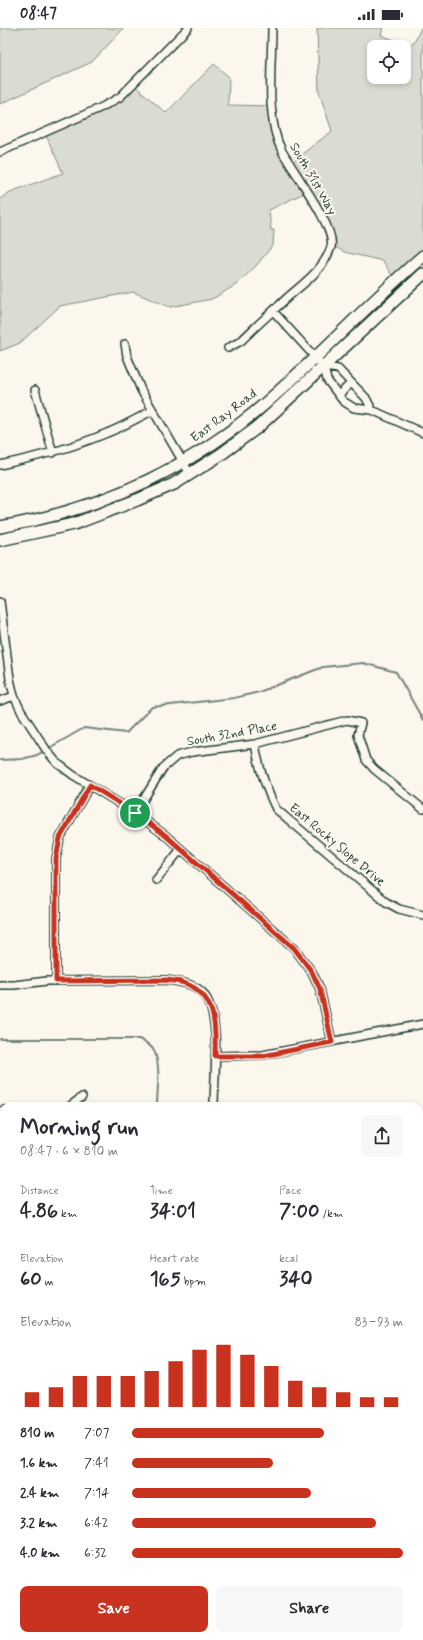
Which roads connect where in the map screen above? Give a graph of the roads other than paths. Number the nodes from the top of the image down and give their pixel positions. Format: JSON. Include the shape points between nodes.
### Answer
{"nodes":[{"id":1,"x":188,"y":28,"type":"edge"},
{"id":2,"x":272,"y":28,"type":"edge"},
{"id":3,"x":0,"y":152,"type":"edge"},
{"id":4,"x":423,"y":256,"type":"edge"},
{"id":5,"x":423,"y":274,"type":"edge"},
{"id":6,"x":273,"y":311,"type":"junction"},
{"id":7,"x":125,"y":344,"type":"dead end"},
{"id":8,"x":228,"y":348,"type":"dead end"},
{"id":9,"x":319,"y":361,"type":"junction"},
{"id":10,"x":351,"y":383,"type":"junction"},
{"id":11,"x":35,"y":390,"type":"dead end"},
{"id":12,"x":339,"y":395,"type":"junction"},
{"id":13,"x":372,"y":410,"type":"junction"},
{"id":14,"x":152,"y":411,"type":"junction"},
{"id":15,"x":423,"y":433,"type":"edge"},
{"id":16,"x":53,"y":453,"type":"junction"},
{"id":17,"x":182,"y":462,"type":"junction"},
{"id":18,"x":0,"y":465,"type":"edge"},
{"id":19,"x":190,"y":474,"type":"junction"},
{"id":20,"x":0,"y":527,"type":"edge"},
{"id":21,"x":0,"y":540,"type":"edge"},
{"id":22,"x":0,"y":601,"type":"edge"},
{"id":23,"x":14,"y":696,"type":"junction"},
{"id":24,"x":0,"y":701,"type":"edge"},
{"id":25,"x":255,"y":744,"type":"junction"},
{"id":26,"x":90,"y":785,"type":"junction"},
{"id":27,"x":423,"y":809,"type":"edge"},
{"id":28,"x":135,"y":813,"type":"junction"},
{"id":29,"x":181,"y":849,"type":"junction"},
{"id":30,"x":156,"y":880,"type":"dead end"},
{"id":31,"x":423,"y":915,"type":"edge"},
{"id":32,"x":56,"y":981,"type":"junction"},
{"id":33,"x":0,"y":985,"type":"edge"},
{"id":34,"x":423,"y":1024,"type":"edge"},
{"id":35,"x":332,"y":1042,"type":"junction"},
{"id":36,"x":215,"y":1056,"type":"junction"},
{"id":37,"x":82,"y":1097,"type":"dead end"},
{"id":38,"x":75,"y":1102,"type":"edge"},
{"id":39,"x":214,"y":1102,"type":"edge"}],
"edges":[{"from":1,"to":3,"type":"street","via":[[120,97]]},
{"from":2,"to":6,"type":"street","name":"South 31st Way","via":[[272,114],[275,134],[284,155],[320,213],[331,235],[332,245],[320,268]]},
{"from":4,"to":9,"type":"main road","name":"East Ray Road"},
{"from":5,"to":9,"type":"main road","name":"East Ray Road"},
{"from":6,"to":8,"type":"street","via":[[241,341]]},
{"from":6,"to":9,"type":"street"},
{"from":7,"to":14,"type":"street","via":[[133,373]]},
{"from":9,"to":10,"type":"street","via":[[338,369]]},
{"from":9,"to":12,"type":"street","via":[[327,380]]},
{"from":9,"to":17,"type":"main road","name":"East Ray Road","via":[[212,444]]},
{"from":9,"to":19,"type":"main road","name":"East Ray Road","via":[[258,427]]},
{"from":10,"to":12,"type":"street"},
{"from":10,"to":13,"type":"street","via":[[366,398]]},
{"from":11,"to":16,"type":"street"},
{"from":12,"to":13,"type":"street","via":[[354,408]]},
{"from":13,"to":15,"type":"street"},
{"from":14,"to":16,"type":"street","via":[[109,433]]},
{"from":14,"to":17,"type":"street"},
{"from":16,"to":18,"type":"street"},
{"from":17,"to":19,"type":"street"},
{"from":17,"to":20,"type":"main road","name":"East Ray Road","via":[[134,488],[94,504],[48,518]]},
{"from":19,"to":21,"type":"main road","name":"East Ray Road","via":[[137,500],[74,524]]},
{"from":22,"to":23,"type":"street"},
{"from":23,"to":24,"type":"street"},
{"from":23,"to":26,"type":"street","via":[[36,736],[57,763]]},
{"from":25,"to":27,"type":"street","name":"South 32nd Place","via":[[347,720],[361,723],[358,734],[366,760]]},
{"from":25,"to":28,"type":"street","name":"South 32nd Place","via":[[177,756],[163,768]]},
{"from":25,"to":31,"type":"street","name":"East Rocky Slope Drive","via":[[265,788],[276,809],[386,902],[399,909]]},
{"from":26,"to":28,"type":"street"},
{"from":26,"to":32,"type":"street","via":[[60,838],[56,859]]},
{"from":28,"to":29,"type":"street"},
{"from":29,"to":30,"type":"street"},
{"from":29,"to":35,"type":"street","via":[[294,948],[312,972],[320,989]]},
{"from":32,"to":33,"type":"street"},
{"from":32,"to":36,"type":"street","via":[[183,982],[202,992],[210,1004]]},
{"from":34,"to":35,"type":"street"},
{"from":35,"to":36,"type":"street","via":[[263,1056]]},
{"from":36,"to":39,"type":"street"},
{"from":37,"to":38,"type":"street"}]}
